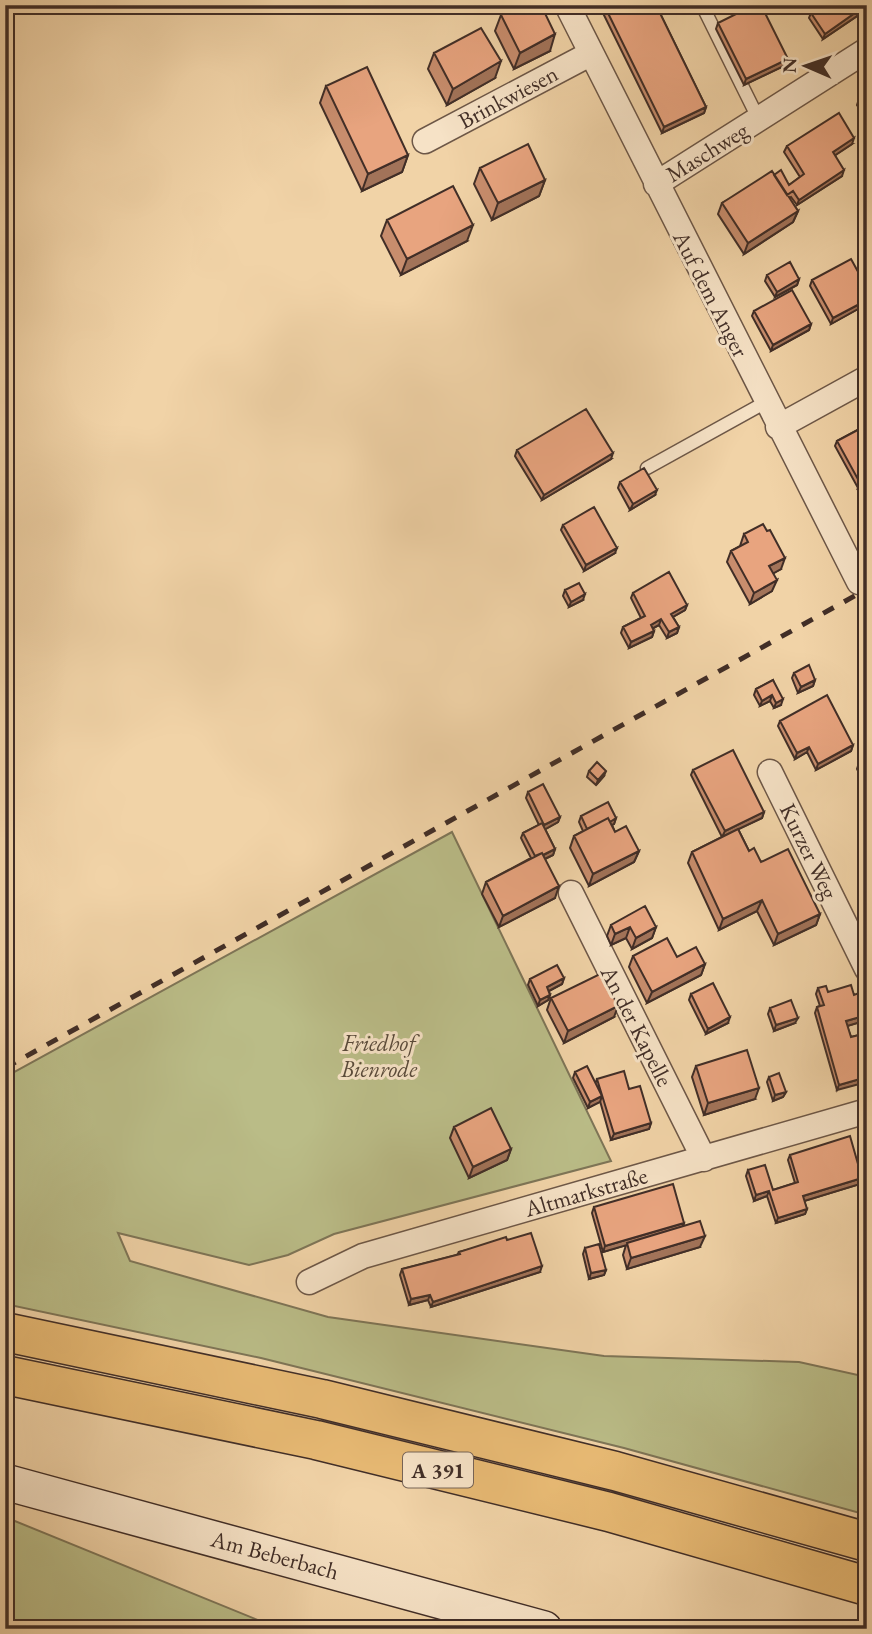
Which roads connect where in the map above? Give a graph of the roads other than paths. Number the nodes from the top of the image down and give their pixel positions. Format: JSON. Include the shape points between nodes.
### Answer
{"nodes":[{"id":1,"x":567,"y":5,"type":"edge"},
{"id":2,"x":702,"y":5,"type":"edge"},
{"id":3,"x":867,"y":50,"type":"edge"},
{"id":4,"x":590,"y":54,"type":"junction"},
{"id":5,"x":759,"y":120,"type":"junction"},
{"id":6,"x":425,"y":141,"type":"dead end"},
{"id":7,"x":656,"y":184,"type":"junction"},
{"id":8,"x":867,"y":378,"type":"edge"},
{"id":9,"x":766,"y":402,"type":"junction"},
{"id":10,"x":778,"y":427,"type":"junction"},
{"id":11,"x":647,"y":468,"type":"edge"},
{"id":12,"x":859,"y":582,"type":"dead end"},
{"id":13,"x":770,"y":772,"type":"dead end"},
{"id":14,"x":571,"y":893,"type":"dead end"},
{"id":15,"x":867,"y":969,"type":"edge"},
{"id":16,"x":867,"y":1111,"type":"edge"},
{"id":17,"x":704,"y":1158,"type":"junction"},
{"id":18,"x":309,"y":1282,"type":"dead end"},
{"id":19,"x":5,"y":1332,"type":"edge"},
{"id":20,"x":5,"y":1375,"type":"edge"},
{"id":21,"x":5,"y":1482,"type":"edge"},
{"id":22,"x":867,"y":1542,"type":"edge"},
{"id":23,"x":867,"y":1586,"type":"edge"},
{"id":24,"x":544,"y":1629,"type":"edge"}],
"edges":[{"from":1,"to":4,"type":"street","name":"Auf dem Anger"},
{"from":2,"to":5,"type":"lane","name":"Maschweg"},
{"from":3,"to":5,"type":"street","name":"Maschweg"},
{"from":4,"to":6,"type":"street","name":"Brinkwiesen"},
{"from":4,"to":7,"type":"street","name":"Auf dem Anger"},
{"from":5,"to":7,"type":"street","name":"Maschweg"},
{"from":7,"to":9,"type":"street","name":"Auf dem Anger"},
{"from":8,"to":10,"type":"street"},
{"from":9,"to":10,"type":"street","name":"Auf dem Anger"},
{"from":9,"to":11,"type":"lane"},
{"from":10,"to":12,"type":"street","name":"Auf dem Anger"},
{"from":13,"to":15,"type":"street","name":"Kurzer Weg"},
{"from":14,"to":17,"type":"street","name":"An der Kapelle"},
{"from":16,"to":17,"type":"street","name":"Altmarkstraße"},
{"from":17,"to":18,"type":"street","name":"Altmarkstraße","via":[[363,1256]]},
{"from":19,"to":22,"type":"highway","number":"A 391","via":[[322,1399],[615,1471]]},
{"from":20,"to":23,"type":"highway","number":"A 391","via":[[330,1444],[609,1512]]},
{"from":21,"to":24,"type":"main road","name":"Am Beberbach"}]}
